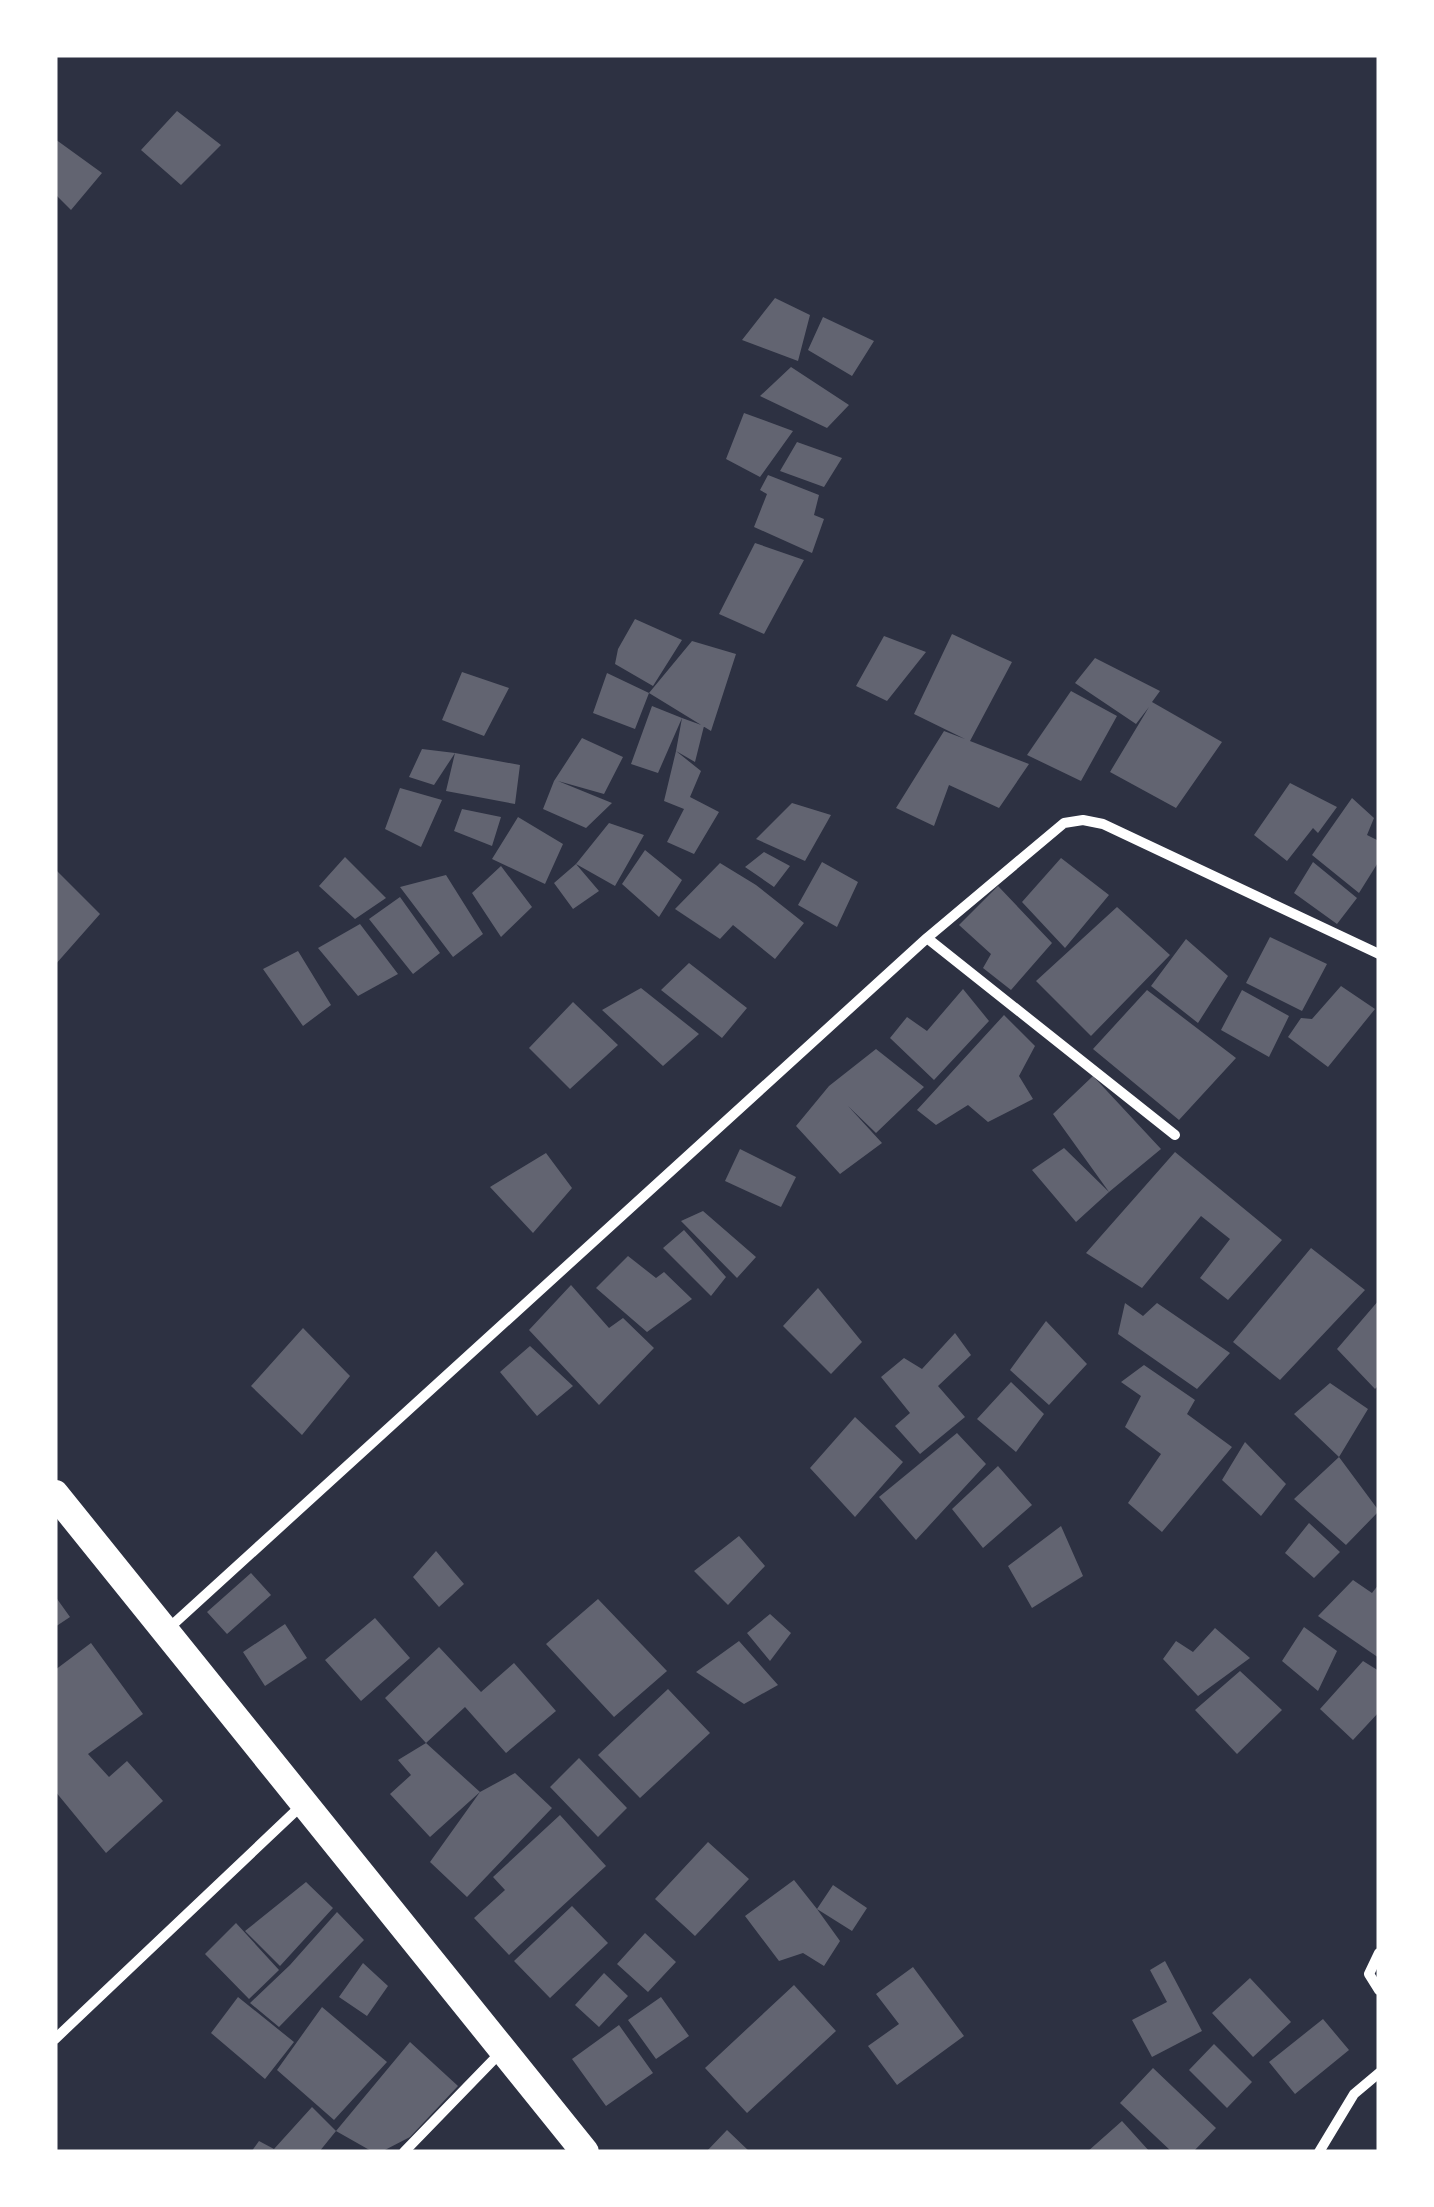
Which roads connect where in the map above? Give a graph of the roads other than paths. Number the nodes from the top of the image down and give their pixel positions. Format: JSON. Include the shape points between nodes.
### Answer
{"nodes":[{"id":1,"x":927,"y":938,"type":"junction"},
{"id":2,"x":1379,"y":954,"type":"edge"},
{"id":3,"x":1174,"y":1135,"type":"dead end"},
{"id":4,"x":55,"y":1494,"type":"edge"},
{"id":5,"x":165,"y":1632,"type":"junction"},
{"id":6,"x":304,"y":1804,"type":"junction"},
{"id":7,"x":1379,"y":1953,"type":"edge"},
{"id":8,"x":1379,"y":1990,"type":"edge"},
{"id":9,"x":55,"y":2039,"type":"edge"},
{"id":10,"x":503,"y":2050,"type":"junction"},
{"id":11,"x":1379,"y":2073,"type":"edge"},
{"id":12,"x":404,"y":2152,"type":"edge"},
{"id":13,"x":585,"y":2152,"type":"edge"},
{"id":14,"x":1319,"y":2152,"type":"edge"}],
"edges":[{"from":1,"to":2,"type":"street","via":[[1047,836],[1083,820]]},
{"from":1,"to":3,"type":"street"},
{"from":1,"to":5,"type":"street"},
{"from":4,"to":5,"type":"highway"},
{"from":5,"to":6,"type":"highway"},
{"from":6,"to":9,"type":"street"},
{"from":6,"to":10,"type":"highway"},
{"from":7,"to":8,"type":"street","via":[[1370,1974]]},
{"from":10,"to":12,"type":"street"},
{"from":10,"to":13,"type":"highway"},
{"from":11,"to":14,"type":"street","via":[[1354,2094]]}]}
